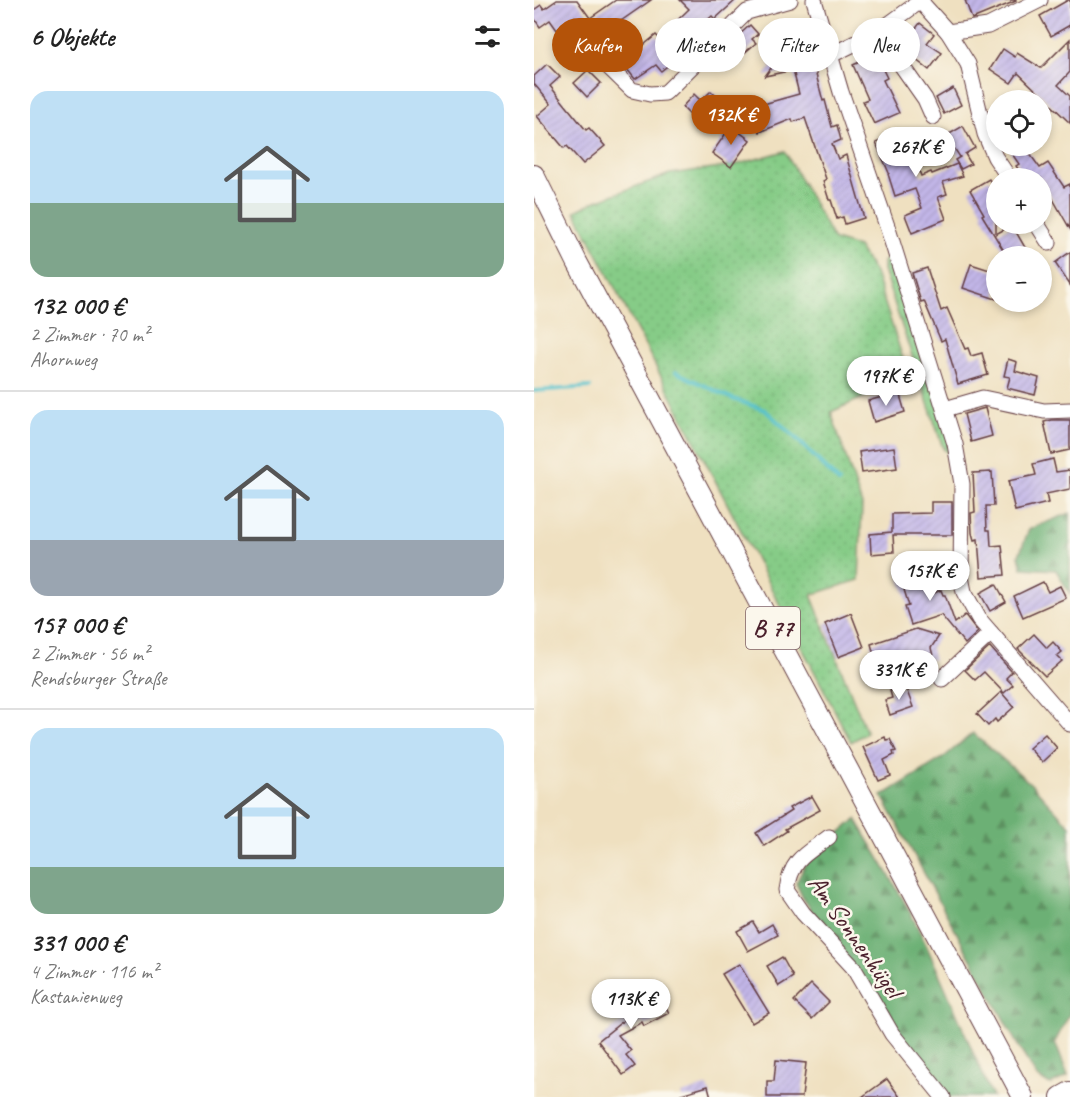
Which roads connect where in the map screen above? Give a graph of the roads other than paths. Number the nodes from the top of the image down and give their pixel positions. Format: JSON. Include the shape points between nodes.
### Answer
{"nodes":[{"id":1,"x":790,"y":0,"type":"edge"},
{"id":2,"x":814,"y":0,"type":"edge"},
{"id":3,"x":1040,"y":0,"type":"edge"},
{"id":4,"x":921,"y":1,"type":"edge"},
{"id":5,"x":819,"y":18,"type":"edge"},
{"id":6,"x":897,"y":18,"type":"edge"},
{"id":7,"x":948,"y":32,"type":"junction"},
{"id":8,"x":614,"y":72,"type":"edge"},
{"id":9,"x":836,"y":72,"type":"edge"},
{"id":10,"x":906,"y":72,"type":"edge"},
{"id":11,"x":933,"y":117,"type":"dead end"},
{"id":12,"x":1002,"y":168,"type":"edge"},
{"id":13,"x":534,"y":175,"type":"edge"},
{"id":14,"x":1044,"y":234,"type":"edge"},
{"id":15,"x":1050,"y":243,"type":"dead end"},
{"id":16,"x":945,"y":409,"type":"junction"},
{"id":17,"x":1070,"y":410,"type":"edge"},
{"id":18,"x":996,"y":638,"type":"junction"},
{"id":19,"x":942,"y":679,"type":"dead end"},
{"id":20,"x":1070,"y":724,"type":"edge"},
{"id":21,"x":829,"y":837,"type":"dead end"},
{"id":22,"x":1018,"y":1089,"type":"edge"},
{"id":23,"x":1070,"y":1092,"type":"edge"},
{"id":24,"x":943,"y":1097,"type":"edge"},
{"id":25,"x":1061,"y":1097,"type":"edge"}],
"edges":[{"from":1,"to":8,"type":"street","via":[[747,12],[665,93],[632,90]]},
{"from":2,"to":5,"type":"street"},
{"from":3,"to":7,"type":"street","via":[[988,26]]},
{"from":4,"to":6,"type":"street"},
{"from":4,"to":7,"type":"street"},
{"from":7,"to":12,"type":"street","via":[[968,64],[985,134]]},
{"from":9,"to":16,"type":"street"},
{"from":10,"to":11,"type":"street"},
{"from":13,"to":22,"type":"main road","number":"B 77"},
{"from":14,"to":15,"type":"street"},
{"from":16,"to":17,"type":"street","via":[[983,398],[1044,411]]},
{"from":16,"to":18,"type":"street","via":[[962,484],[961,577],[970,604]]},
{"from":18,"to":19,"type":"street"},
{"from":18,"to":20,"type":"street"},
{"from":21,"to":24,"type":"street","name":"Am Sonnenhügel","via":[[799,859],[789,875],[787,890],[803,913],[853,966],[892,1034]]},
{"from":23,"to":25,"type":"main road"}]}
